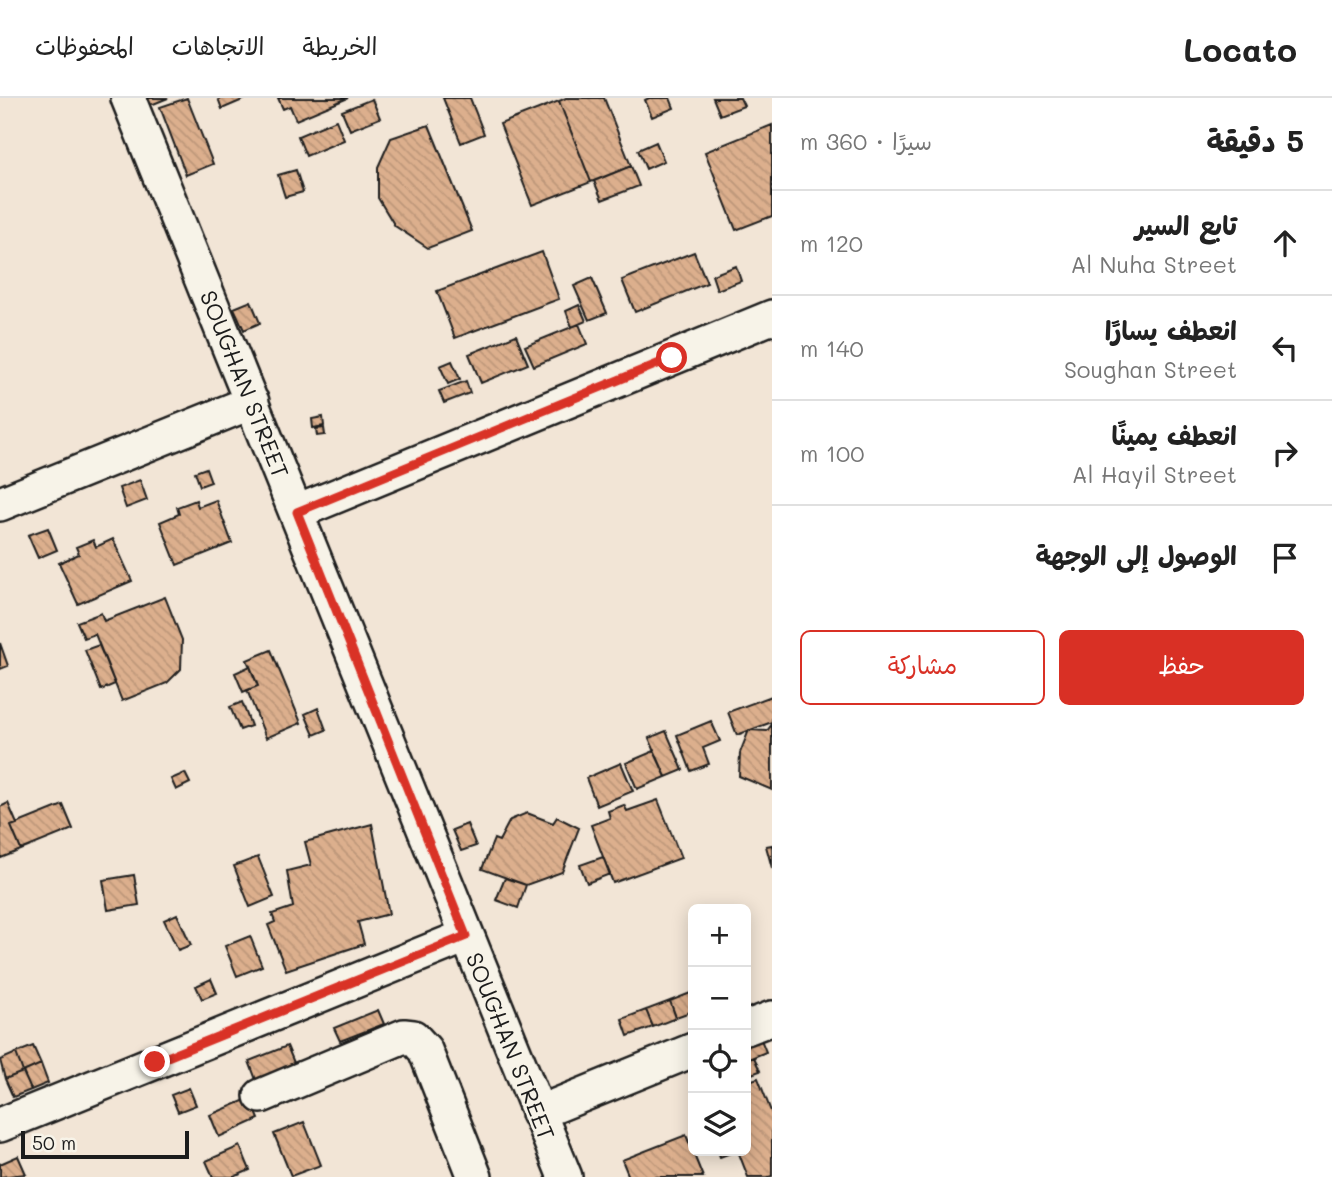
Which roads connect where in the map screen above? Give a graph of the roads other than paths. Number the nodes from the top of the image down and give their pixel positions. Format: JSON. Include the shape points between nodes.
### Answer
{"nodes":[{"id":1,"x":128,"y":98,"type":"edge"},
{"id":2,"x":772,"y":317,"type":"edge"},
{"id":3,"x":252,"y":402,"type":"junction"},
{"id":4,"x":0,"y":504,"type":"edge"},
{"id":5,"x":297,"y":512,"type":"junction"},
{"id":6,"x":466,"y":936,"type":"junction"},
{"id":7,"x":772,"y":1018,"type":"edge"},
{"id":8,"x":751,"y":1026,"type":"edge"},
{"id":9,"x":688,"y":1052,"type":"edge"},
{"id":10,"x":261,"y":1096,"type":"dead end"},
{"id":11,"x":538,"y":1113,"type":"junction"},
{"id":12,"x":0,"y":1125,"type":"edge"},
{"id":13,"x":475,"y":1177,"type":"edge"},
{"id":14,"x":565,"y":1177,"type":"edge"}],
"edges":[{"from":1,"to":3,"type":"street","name":"SOUGHAN STREET"},
{"from":2,"to":5,"type":"street"},
{"from":3,"to":4,"type":"street"},
{"from":3,"to":5,"type":"street","name":"SOUGHAN STREET"},
{"from":5,"to":6,"type":"street","name":"SOUGHAN STREET"},
{"from":6,"to":11,"type":"street","name":"SOUGHAN STREET"},
{"from":6,"to":12,"type":"street"},
{"from":7,"to":8,"type":"street"},
{"from":9,"to":11,"type":"street"},
{"from":10,"to":13,"type":"street","via":[[404,1036],[413,1037],[425,1049]]},
{"from":11,"to":14,"type":"street","name":"SOUGHAN STREET"}]}
